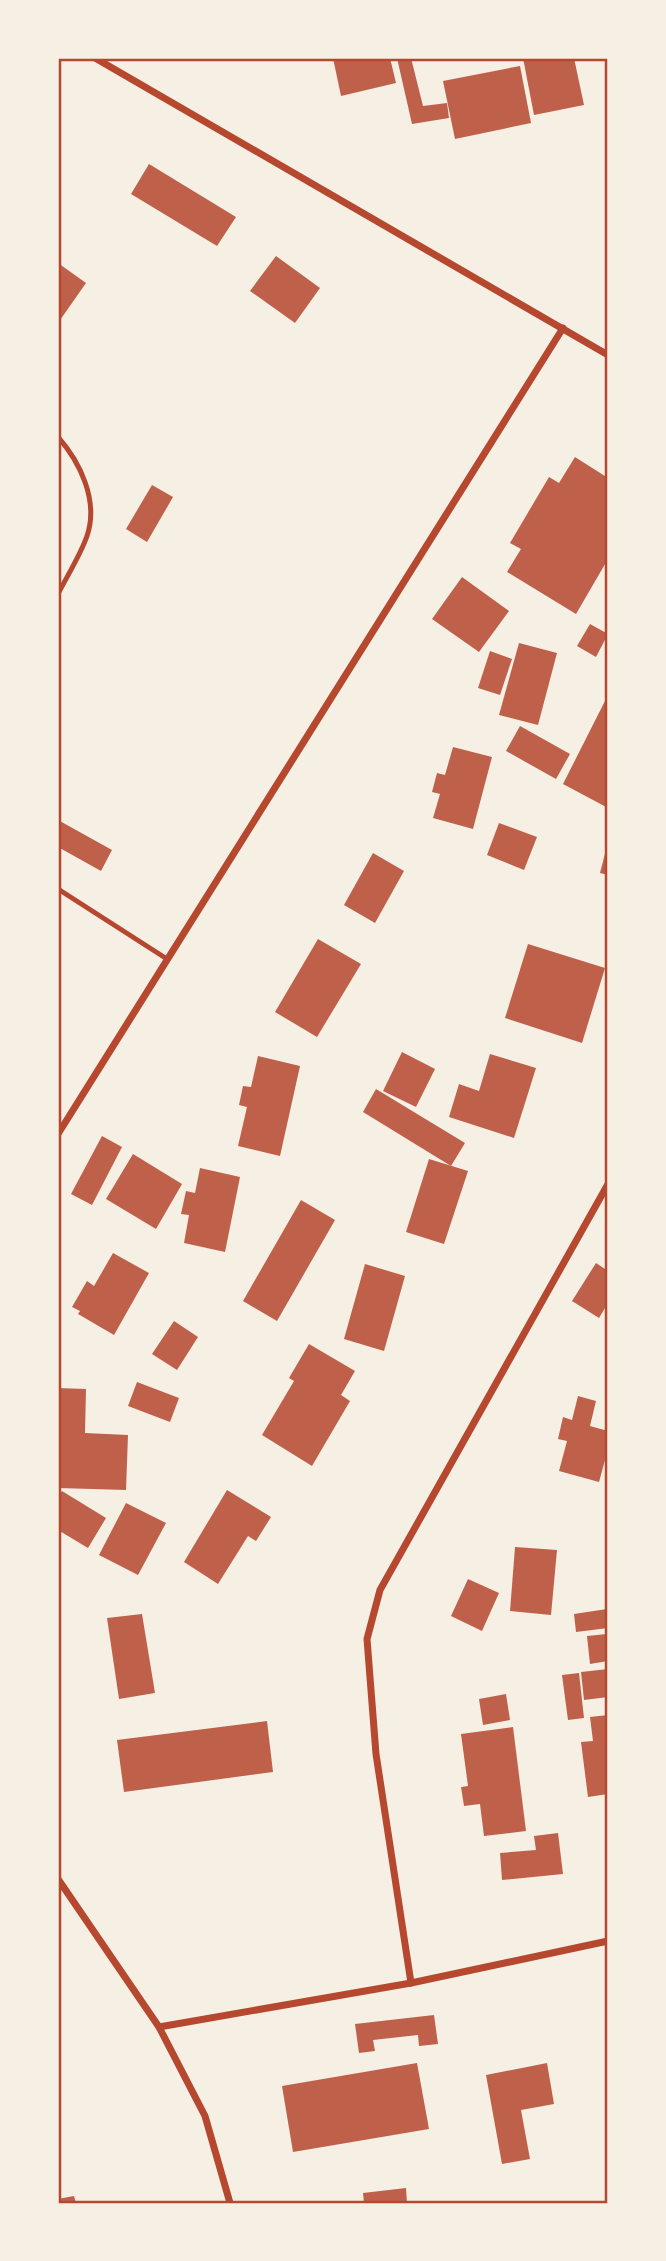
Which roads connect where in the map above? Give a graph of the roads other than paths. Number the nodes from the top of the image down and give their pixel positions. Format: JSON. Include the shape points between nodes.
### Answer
{"nodes":[{"id":1,"x":95,"y":58,"type":"edge"},
{"id":2,"x":564,"y":328,"type":"junction"},
{"id":3,"x":608,"y":355,"type":"edge"},
{"id":4,"x":58,"y":437,"type":"edge"},
{"id":5,"x":58,"y":594,"type":"edge"},
{"id":6,"x":58,"y":889,"type":"edge"},
{"id":7,"x":167,"y":959,"type":"junction"},
{"id":8,"x":58,"y":1134,"type":"edge"},
{"id":9,"x":608,"y":1184,"type":"edge"},
{"id":10,"x":58,"y":1879,"type":"edge"},
{"id":11,"x":608,"y":1941,"type":"edge"},
{"id":12,"x":411,"y":1983,"type":"junction"},
{"id":13,"x":159,"y":2027,"type":"junction"},
{"id":14,"x":230,"y":2203,"type":"edge"}],
"edges":[{"from":1,"to":2,"type":"street"},
{"from":2,"to":3,"type":"street"},
{"from":2,"to":7,"type":"street"},
{"from":4,"to":5,"type":"lane","via":[[80,469],[90,512],[88,535]]},
{"from":6,"to":7,"type":"lane"},
{"from":7,"to":8,"type":"street"},
{"from":9,"to":12,"type":"street","via":[[380,1590],[367,1639],[376,1754]]},
{"from":10,"to":13,"type":"street"},
{"from":11,"to":12,"type":"street"},
{"from":12,"to":13,"type":"street"},
{"from":13,"to":14,"type":"street","via":[[205,2116]]}]}
